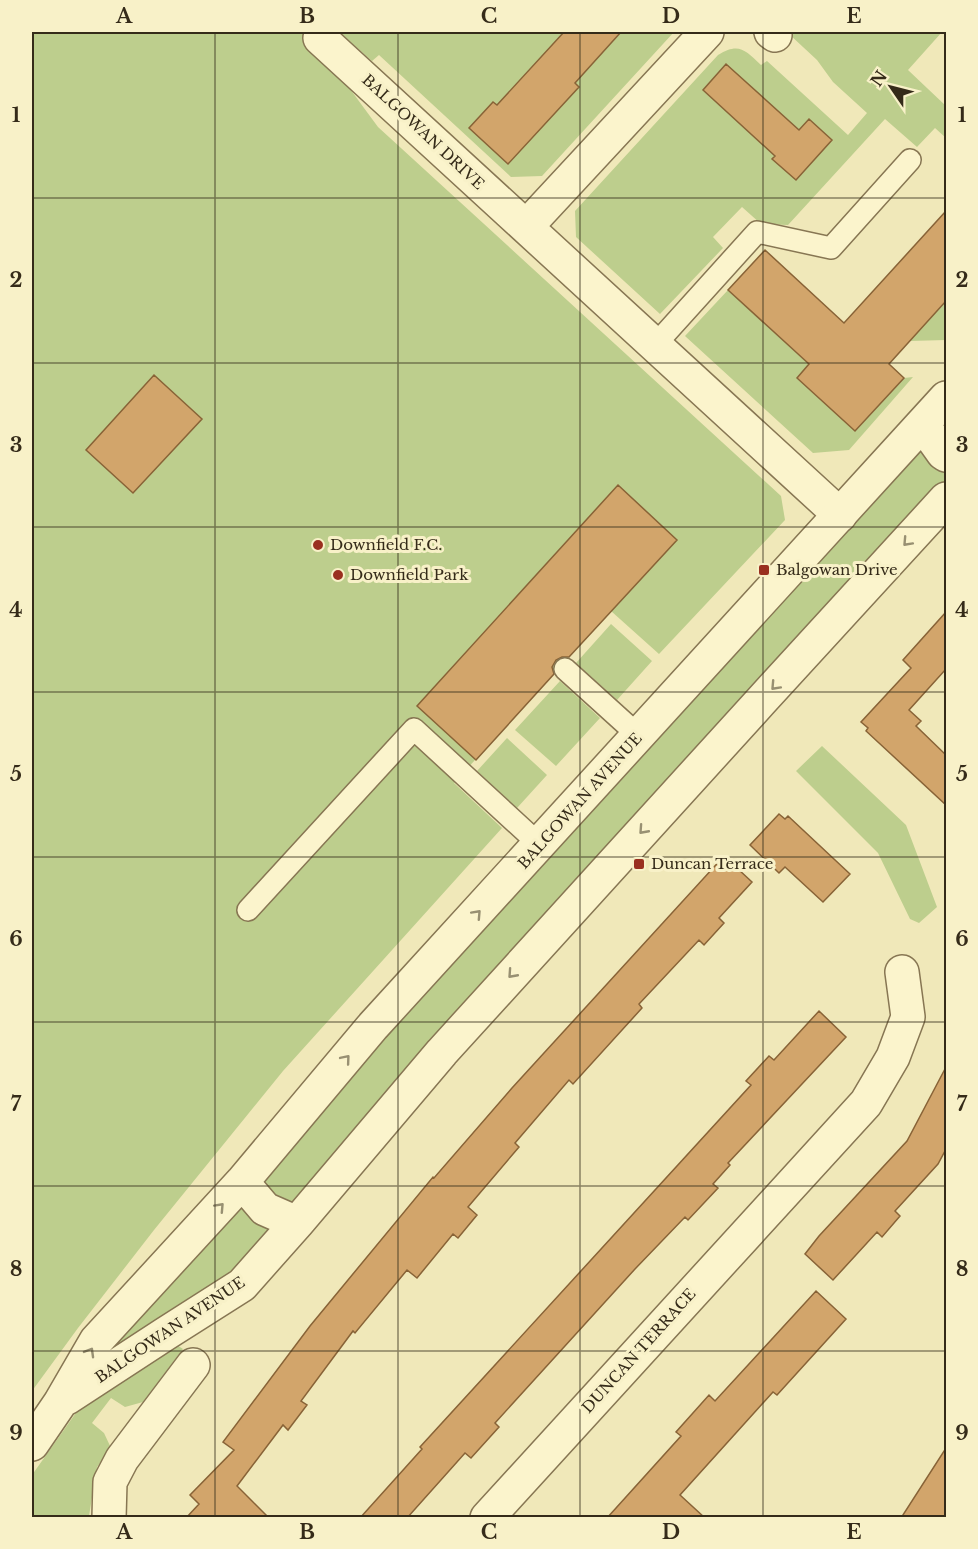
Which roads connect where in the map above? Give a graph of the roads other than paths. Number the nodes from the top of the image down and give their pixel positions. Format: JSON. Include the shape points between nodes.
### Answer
{"nodes":[{"id":1,"x":707,"y":32,"type":"edge"},
{"id":2,"x":320,"y":38,"type":"dead end"},
{"id":3,"x":910,"y":160,"type":"dead end"},
{"id":4,"x":526,"y":227,"type":"junction"},
{"id":5,"x":655,"y":345,"type":"junction"},
{"id":6,"x":946,"y":398,"type":"edge"},
{"id":7,"x":924,"y":425,"type":"junction"},
{"id":8,"x":946,"y":455,"type":"edge"},
{"id":9,"x":946,"y":500,"type":"edge"},
{"id":10,"x":840,"y":515,"type":"junction"},
{"id":11,"x":565,"y":669,"type":"dead end"},
{"id":12,"x":639,"y":736,"type":"junction"},
{"id":13,"x":540,"y":845,"type":"junction"},
{"id":14,"x":248,"y":910,"type":"dead end"},
{"id":15,"x":902,"y":972,"type":"dead end"},
{"id":16,"x":242,"y":1182,"type":"junction"},
{"id":17,"x":297,"y":1223,"type":"junction"},
{"id":18,"x":193,"y":1365,"type":"dead end"},
{"id":19,"x":60,"y":1402,"type":"junction"},
{"id":20,"x":32,"y":1444,"type":"edge"},
{"id":21,"x":109,"y":1518,"type":"edge"},
{"id":22,"x":487,"y":1518,"type":"edge"}],
"edges":[{"from":1,"to":4,"type":"street"},
{"from":2,"to":4,"type":"street","name":"BALGOWAN DRIVE"},
{"from":3,"to":5,"type":"lane","via":[[831,248],[757,232]]},
{"from":4,"to":5,"type":"street","name":"BALGOWAN DRIVE"},
{"from":5,"to":10,"type":"street","name":"BALGOWAN DRIVE"},
{"from":6,"to":7,"type":"street","name":"BALGOWAN AVENUE"},
{"from":7,"to":8,"type":"street"},
{"from":7,"to":10,"type":"street","name":"BALGOWAN AVENUE"},
{"from":9,"to":17,"type":"street","name":"BALGOWAN AVENUE","one_way":true,"via":[[442,1052]]},
{"from":10,"to":12,"type":"street","name":"BALGOWAN AVENUE"},
{"from":11,"to":12,"type":"lane"},
{"from":12,"to":13,"type":"street","name":"BALGOWAN AVENUE"},
{"from":13,"to":14,"type":"lane","via":[[414,729]]},
{"from":16,"to":13,"type":"street","name":"BALGOWAN AVENUE","one_way":true,"via":[[374,1026]]},
{"from":15,"to":22,"type":"street","name":"DUNCAN TERRACE","via":[[908,1017],[893,1057],[866,1103]]},
{"from":16,"to":17,"type":"street","via":[[265,1209]]},
{"from":19,"to":16,"type":"street","name":"BALGOWAN AVENUE","one_way":true,"via":[[96,1341]]},
{"from":17,"to":19,"type":"street","name":"BALGOWAN AVENUE","via":[[243,1285]]},
{"from":18,"to":21,"type":"street","via":[[122,1459],[110,1482]]},
{"from":19,"to":20,"type":"street","name":"BALGOWAN AVENUE"}]}
